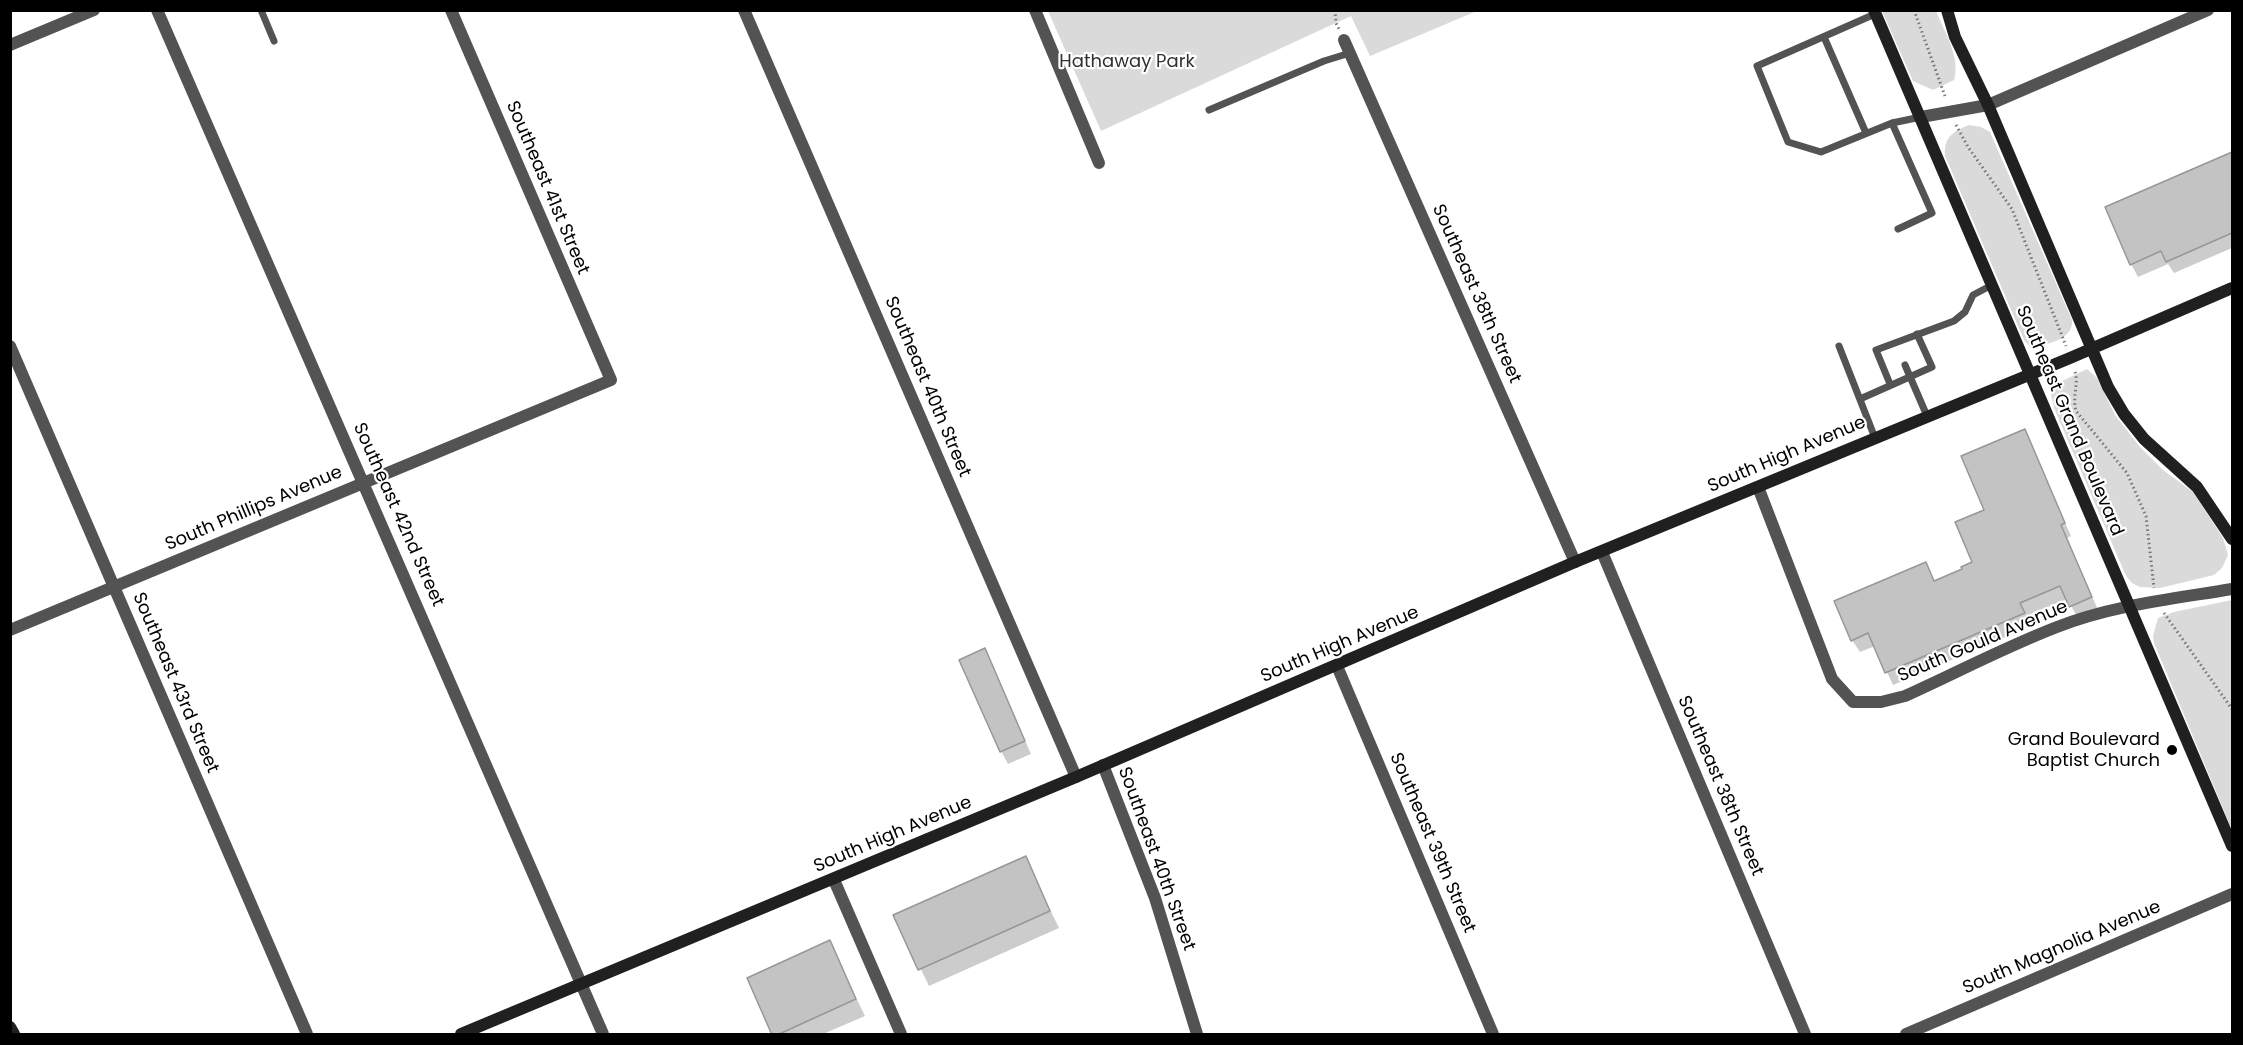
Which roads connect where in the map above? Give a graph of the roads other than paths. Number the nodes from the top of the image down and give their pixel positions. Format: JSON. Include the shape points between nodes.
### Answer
{"nodes":[{"id":1,"x":94,"y":10,"type":"edge"},
{"id":2,"x":157,"y":10,"type":"edge"},
{"id":3,"x":261,"y":10,"type":"edge"},
{"id":4,"x":450,"y":10,"type":"edge"},
{"id":5,"x":744,"y":10,"type":"edge"},
{"id":6,"x":1035,"y":10,"type":"edge"},
{"id":7,"x":1947,"y":10,"type":"edge"},
{"id":8,"x":2208,"y":10,"type":"edge"},
{"id":9,"x":1874,"y":12,"type":"edge"},
{"id":10,"x":1824,"y":37,"type":"junction"},
{"id":11,"x":1344,"y":40,"type":"dead end"},
{"id":12,"x":274,"y":41,"type":"dead end"},
{"id":13,"x":10,"y":45,"type":"edge"},
{"id":14,"x":1350,"y":53,"type":"junction"},
{"id":15,"x":1988,"y":105,"type":"junction"},
{"id":16,"x":1209,"y":110,"type":"dead end"},
{"id":17,"x":1921,"y":117,"type":"junction"},
{"id":18,"x":1892,"y":123,"type":"junction"},
{"id":19,"x":1866,"y":133,"type":"junction"},
{"id":20,"x":1099,"y":163,"type":"dead end"},
{"id":21,"x":1898,"y":229,"type":"dead end"},
{"id":22,"x":1992,"y":285,"type":"junction"},
{"id":23,"x":2232,"y":288,"type":"edge"},
{"id":24,"x":1917,"y":334,"type":"junction"},
{"id":25,"x":10,"y":346,"type":"edge"},
{"id":26,"x":1839,"y":346,"type":"dead end"},
{"id":27,"x":2092,"y":348,"type":"junction"},
{"id":28,"x":1905,"y":365,"type":"dead end"},
{"id":29,"x":2029,"y":373,"type":"junction"},
{"id":30,"x":1910,"y":376,"type":"junction"},
{"id":31,"x":611,"y":380,"type":"joint"},
{"id":32,"x":1890,"y":384,"type":"junction"},
{"id":33,"x":1860,"y":399,"type":"junction"},
{"id":34,"x":1927,"y":416,"type":"junction"},
{"id":35,"x":1875,"y":438,"type":"junction"},
{"id":36,"x":364,"y":482,"type":"junction"},
{"id":37,"x":1758,"y":487,"type":"junction"},
{"id":38,"x":2232,"y":539,"type":"edge"},
{"id":39,"x":1602,"y":552,"type":"junction"},
{"id":40,"x":1575,"y":562,"type":"junction"},
{"id":41,"x":113,"y":586,"type":"junction"},
{"id":42,"x":2232,"y":589,"type":"edge"},
{"id":43,"x":2128,"y":606,"type":"junction"},
{"id":44,"x":10,"y":630,"type":"edge"},
{"id":45,"x":1337,"y":666,"type":"junction"},
{"id":46,"x":1103,"y":765,"type":"junction"},
{"id":47,"x":1076,"y":777,"type":"junction"},
{"id":48,"x":2232,"y":846,"type":"edge"},
{"id":49,"x":834,"y":880,"type":"junction"},
{"id":50,"x":2232,"y":894,"type":"edge"},
{"id":51,"x":582,"y":984,"type":"junction"},
{"id":52,"x":10,"y":1027,"type":"edge"},
{"id":53,"x":14,"y":1035,"type":"edge"},
{"id":54,"x":307,"y":1035,"type":"edge"},
{"id":55,"x":461,"y":1035,"type":"edge"},
{"id":56,"x":603,"y":1035,"type":"edge"},
{"id":57,"x":902,"y":1035,"type":"edge"},
{"id":58,"x":1197,"y":1035,"type":"edge"},
{"id":59,"x":1494,"y":1035,"type":"edge"},
{"id":60,"x":1805,"y":1035,"type":"edge"},
{"id":61,"x":1906,"y":1035,"type":"edge"}],
"edges":[{"from":1,"to":13,"type":"street"},
{"from":2,"to":36,"type":"street","name":"Southeast 42nd Street"},
{"from":3,"to":12,"type":"lane"},
{"from":4,"to":31,"type":"street","name":"Southeast 41st Street"},
{"from":5,"to":47,"type":"street","name":"Southeast 40th Street"},
{"from":6,"to":20,"type":"street"},
{"from":7,"to":15,"type":"street","via":[[1955,37]]},
{"from":8,"to":15,"type":"street"},
{"from":9,"to":10,"type":"lane"},
{"from":9,"to":17,"type":"street","name":"Southeast Grand Boulevard"},
{"from":10,"to":19,"type":"lane"},
{"from":10,"to":19,"type":"lane","via":[[1756,66],[1788,142],[1821,152]]},
{"from":11,"to":14,"type":"street","name":"Southeast 38th Street"},
{"from":14,"to":16,"type":"lane"},
{"from":14,"to":40,"type":"street","name":"Southeast 38th Street"},
{"from":15,"to":17,"type":"street"},
{"from":15,"to":27,"type":"street"},
{"from":17,"to":18,"type":"lane"},
{"from":17,"to":22,"type":"street","name":"Southeast Grand Boulevard"},
{"from":18,"to":19,"type":"lane"},
{"from":18,"to":21,"type":"lane","via":[[1932,213]]},
{"from":22,"to":24,"type":"lane","via":[[1973,295],[1965,312],[1954,321]]},
{"from":22,"to":29,"type":"street","name":"Southeast Grand Boulevard"},
{"from":23,"to":27,"type":"street","name":"South High Avenue"},
{"from":24,"to":30,"type":"lane","via":[[1932,367]]},
{"from":24,"to":32,"type":"lane","via":[[1897,346],[1876,350]]},
{"from":25,"to":41,"type":"street","name":"Southeast 43rd Street"},
{"from":26,"to":33,"type":"lane"},
{"from":27,"to":29,"type":"street","name":"South High Avenue"},
{"from":27,"to":38,"type":"street","via":[[2124,414],[2144,440],[2197,487]]},
{"from":28,"to":30,"type":"lane"},
{"from":29,"to":34,"type":"street","name":"South High Avenue"},
{"from":29,"to":43,"type":"street","name":"Southeast Grand Boulevard"},
{"from":30,"to":32,"type":"lane"},
{"from":30,"to":34,"type":"lane"},
{"from":31,"to":36,"type":"street","name":"South Phillips Avenue"},
{"from":32,"to":33,"type":"lane"},
{"from":33,"to":35,"type":"lane"},
{"from":34,"to":35,"type":"street","name":"South High Avenue"},
{"from":35,"to":37,"type":"street","name":"South High Avenue"},
{"from":36,"to":41,"type":"street","name":"South Phillips Avenue"},
{"from":36,"to":51,"type":"street","name":"Southeast 42nd Street"},
{"from":37,"to":39,"type":"street","name":"South High Avenue"},
{"from":37,"to":43,"type":"street","name":"South Gould Avenue","via":[[1832,679],[1853,702],[1881,702],[1905,696],[2057,627]]},
{"from":39,"to":40,"type":"street","name":"South High Avenue"},
{"from":39,"to":60,"type":"street","name":"Southeast 38th Street"},
{"from":40,"to":45,"type":"street","name":"South High Avenue"},
{"from":41,"to":44,"type":"street","name":"South Phillips Avenue"},
{"from":41,"to":54,"type":"street","name":"Southeast 43rd Street"},
{"from":42,"to":43,"type":"street","name":"South Gould Avenue"},
{"from":43,"to":48,"type":"street","name":"Southeast Grand Boulevard"},
{"from":45,"to":46,"type":"street","name":"South High Avenue"},
{"from":45,"to":59,"type":"street","name":"Southeast 39th Street"},
{"from":46,"to":47,"type":"street","name":"South High Avenue"},
{"from":46,"to":58,"type":"street","name":"Southeast 40th Street","via":[[1155,898]]},
{"from":47,"to":49,"type":"street","name":"South High Avenue"},
{"from":49,"to":51,"type":"street","name":"South High Avenue"},
{"from":49,"to":57,"type":"street"},
{"from":50,"to":61,"type":"street","name":"South Magnolia Avenue"},
{"from":51,"to":55,"type":"street","name":"South High Avenue"},
{"from":51,"to":56,"type":"street","name":"Southeast 42nd Street"},
{"from":52,"to":53,"type":"street"}]}
